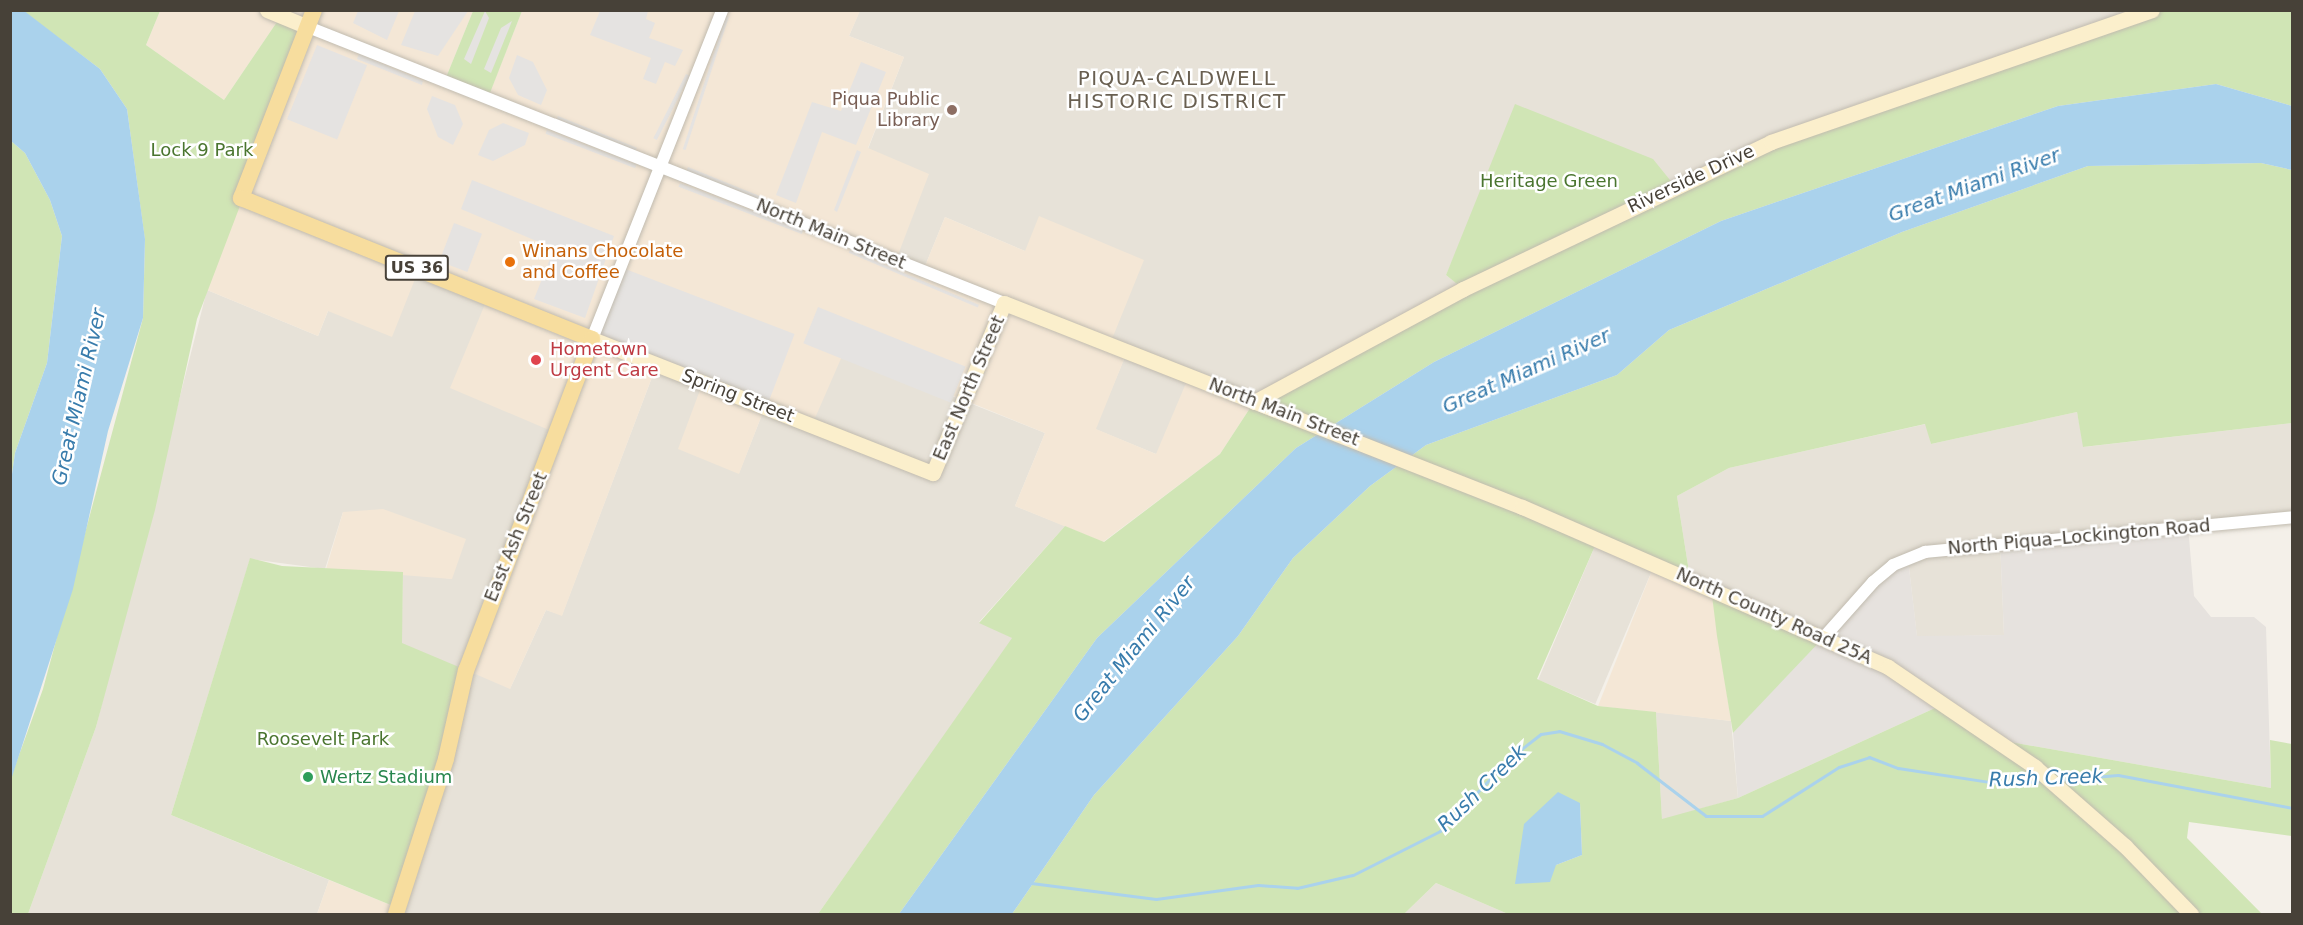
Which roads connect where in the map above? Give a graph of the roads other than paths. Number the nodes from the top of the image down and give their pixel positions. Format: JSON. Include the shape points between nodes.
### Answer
{"nodes":[{"id":1,"x":267,"y":10,"type":"edge"},
{"id":2,"x":314,"y":10,"type":"edge"},
{"id":3,"x":722,"y":10,"type":"edge"},
{"id":4,"x":2151,"y":10,"type":"edge"},
{"id":5,"x":308,"y":27,"type":"junction"},
{"id":6,"x":660,"y":167,"type":"junction"},
{"id":7,"x":1004,"y":303,"type":"junction"},
{"id":8,"x":592,"y":339,"type":"junction"},
{"id":9,"x":1254,"y":402,"type":"junction"},
{"id":10,"x":1396,"y":456,"type":"joint"},
{"id":11,"x":933,"y":472,"type":"joint"},
{"id":12,"x":2292,"y":517,"type":"edge"},
{"id":13,"x":1826,"y":635,"type":"junction"},
{"id":14,"x":396,"y":915,"type":"edge"},
{"id":15,"x":2191,"y":915,"type":"edge"}],
"edges":[{"from":1,"to":5,"type":"main road","name":"North Main Street"},
{"from":2,"to":5,"type":"main road","number":"US 36"},
{"from":3,"to":6,"type":"street","name":"East Ash Street"},
{"from":4,"to":9,"type":"main road","name":"Riverside Drive","via":[[1771,142],[1463,289]]},
{"from":5,"to":6,"type":"street","name":"North Main Street"},
{"from":5,"to":8,"type":"main road","name":"Spring Street","number":"US 36","via":[[241,198]]},
{"from":6,"to":7,"type":"street","name":"North Main Street"},
{"from":6,"to":8,"type":"street","name":"East Ash Street"},
{"from":7,"to":9,"type":"main road","name":"North Main Street"},
{"from":7,"to":11,"type":"main road","name":"East North Street"},
{"from":8,"to":11,"type":"main road","name":"Spring Street"},
{"from":8,"to":14,"type":"main road","name":"East Ash Street","via":[[480,628],[446,759]]},
{"from":9,"to":10,"type":"main road","name":"North Main Street"},
{"from":10,"to":13,"type":"main road","name":"North County Road 25A"},
{"from":12,"to":13,"type":"street","name":"North Piqua–Lockington Road","via":[[1925,552],[1893,565]]},
{"from":13,"to":15,"type":"main road","name":"North County Road 25A","via":[[1898,673],[1999,740],[2078,802]]}]}
